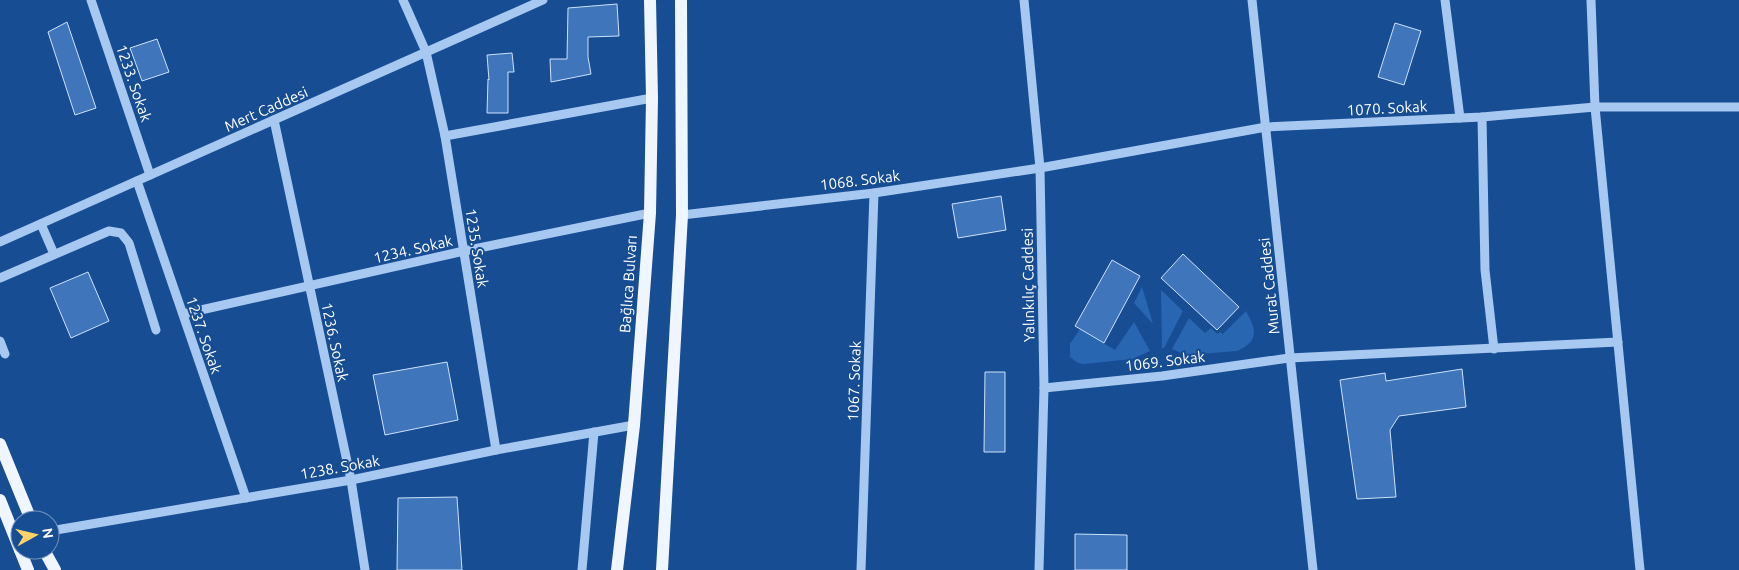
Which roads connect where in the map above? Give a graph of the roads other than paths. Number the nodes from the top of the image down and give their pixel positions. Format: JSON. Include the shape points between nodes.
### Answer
{"nodes":[{"id":1,"x":91,"y":0,"type":"edge"},
{"id":2,"x":403,"y":0,"type":"edge"},
{"id":3,"x":543,"y":0,"type":"edge"},
{"id":4,"x":650,"y":0,"type":"edge"},
{"id":5,"x":681,"y":0,"type":"edge"},
{"id":6,"x":1024,"y":0,"type":"edge"},
{"id":7,"x":1252,"y":0,"type":"edge"},
{"id":8,"x":1445,"y":0,"type":"edge"},
{"id":9,"x":1591,"y":0,"type":"edge"},
{"id":10,"x":426,"y":52,"type":"junction"},
{"id":11,"x":652,"y":98,"type":"junction"},
{"id":12,"x":1596,"y":107,"type":"junction"},
{"id":13,"x":1739,"y":107,"type":"edge"},
{"id":14,"x":1482,"y":117,"type":"junction"},
{"id":15,"x":1460,"y":118,"type":"junction"},
{"id":16,"x":274,"y":120,"type":"junction"},
{"id":17,"x":1266,"y":127,"type":"junction"},
{"id":18,"x":445,"y":136,"type":"junction"},
{"id":19,"x":1040,"y":168,"type":"junction"},
{"id":20,"x":150,"y":175,"type":"junction"},
{"id":21,"x":137,"y":181,"type":"junction"},
{"id":22,"x":874,"y":193,"type":"junction"},
{"id":23,"x":650,"y":213,"type":"junction"},
{"id":24,"x":682,"y":214,"type":"junction"},
{"id":25,"x":41,"y":224,"type":"junction"},
{"id":26,"x":0,"y":242,"type":"edge"},
{"id":27,"x":464,"y":252,"type":"junction"},
{"id":28,"x":54,"y":254,"type":"junction"},
{"id":29,"x":0,"y":278,"type":"edge"},
{"id":30,"x":309,"y":286,"type":"junction"},
{"id":31,"x":182,"y":314,"type":"junction"},
{"id":32,"x":156,"y":330,"type":"dead end"},
{"id":33,"x":0,"y":341,"type":"edge"},
{"id":34,"x":1618,"y":342,"type":"junction"},
{"id":35,"x":1494,"y":349,"type":"junction"},
{"id":36,"x":5,"y":354,"type":"dead end"},
{"id":37,"x":1290,"y":358,"type":"junction"},
{"id":38,"x":1044,"y":388,"type":"junction"},
{"id":39,"x":634,"y":425,"type":"junction"},
{"id":40,"x":594,"y":432,"type":"junction"},
{"id":41,"x":0,"y":444,"type":"edge"},
{"id":42,"x":496,"y":450,"type":"junction"},
{"id":43,"x":351,"y":480,"type":"junction"},
{"id":44,"x":246,"y":498,"type":"junction"},
{"id":45,"x":0,"y":500,"type":"edge"},
{"id":46,"x":27,"y":510,"type":"edge"},
{"id":47,"x":10,"y":525,"type":"edge"},
{"id":48,"x":60,"y":529,"type":"edge"},
{"id":49,"x":365,"y":570,"type":"edge"},
{"id":50,"x":582,"y":570,"type":"edge"},
{"id":51,"x":617,"y":570,"type":"edge"},
{"id":52,"x":662,"y":570,"type":"edge"},
{"id":53,"x":862,"y":570,"type":"edge"},
{"id":54,"x":1038,"y":570,"type":"edge"},
{"id":55,"x":1312,"y":570,"type":"edge"},
{"id":56,"x":1640,"y":570,"type":"edge"}],
"edges":[{"from":1,"to":20,"type":"street","name":"1233. Sokak"},
{"from":2,"to":10,"type":"street","name":"1235. Sokak"},
{"from":3,"to":10,"type":"street","name":"Mert Caddesi"},
{"from":4,"to":11,"type":"main road","name":"Bağlıca Bulvarı"},
{"from":5,"to":24,"type":"main road"},
{"from":6,"to":19,"type":"street","name":"Yalınkılıç Caddesi"},
{"from":7,"to":17,"type":"street","name":"Murat Caddesi"},
{"from":8,"to":15,"type":"street"},
{"from":9,"to":12,"type":"street"},
{"from":10,"to":16,"type":"street","name":"Mert Caddesi"},
{"from":10,"to":18,"type":"street","name":"1235. Sokak"},
{"from":11,"to":18,"type":"street"},
{"from":11,"to":23,"type":"main road","name":"Bağlıca Bulvarı"},
{"from":12,"to":13,"type":"street","name":"1070. Sokak"},
{"from":12,"to":14,"type":"street","name":"1070. Sokak"},
{"from":12,"to":34,"type":"street"},
{"from":14,"to":15,"type":"street","name":"1070. Sokak"},
{"from":14,"to":35,"type":"street","via":[[1485,270]]},
{"from":15,"to":17,"type":"street","name":"1070. Sokak"},
{"from":16,"to":20,"type":"street","name":"Mert Caddesi"},
{"from":16,"to":30,"type":"street","name":"1236. Sokak"},
{"from":17,"to":19,"type":"street","name":"1070. Sokak"},
{"from":17,"to":37,"type":"street","name":"Murat Caddesi"},
{"from":18,"to":27,"type":"street","name":"1235. Sokak"},
{"from":19,"to":22,"type":"street","name":"1068. Sokak"},
{"from":19,"to":38,"type":"street","name":"Yalınkılıç Caddesi"},
{"from":20,"to":21,"type":"street","name":"Mert Caddesi"},
{"from":21,"to":25,"type":"street","name":"Mert Caddesi"},
{"from":21,"to":31,"type":"street","name":"1237. Sokak"},
{"from":22,"to":24,"type":"street","name":"1068. Sokak"},
{"from":22,"to":53,"type":"street","name":"1067. Sokak"},
{"from":23,"to":27,"type":"street","name":"1234. Sokak"},
{"from":23,"to":39,"type":"main road","name":"Bağlıca Bulvarı"},
{"from":24,"to":52,"type":"main road"},
{"from":25,"to":26,"type":"street","name":"Mert Caddesi"},
{"from":25,"to":28,"type":"street"},
{"from":27,"to":30,"type":"street","name":"1234. Sokak"},
{"from":27,"to":42,"type":"street","name":"1235. Sokak"},
{"from":28,"to":29,"type":"street"},
{"from":28,"to":32,"type":"street","via":[[109,231],[121,233],[129,243]]},
{"from":30,"to":31,"type":"street","name":"1234. Sokak"},
{"from":30,"to":43,"type":"street","name":"1236. Sokak"},
{"from":31,"to":44,"type":"street","name":"1237. Sokak"},
{"from":33,"to":36,"type":"street"},
{"from":34,"to":35,"type":"street","name":"1069. Sokak"},
{"from":34,"to":56,"type":"street"},
{"from":35,"to":37,"type":"street","name":"1069. Sokak"},
{"from":37,"to":38,"type":"street","name":"1069. Sokak"},
{"from":37,"to":55,"type":"street","name":"Murat Caddesi"},
{"from":38,"to":54,"type":"street","name":"Yalınkılıç Caddesi"},
{"from":39,"to":40,"type":"street","name":"1238. Sokak"},
{"from":39,"to":51,"type":"main road","name":"Bağlıca Bulvarı"},
{"from":40,"to":42,"type":"street","name":"1238. Sokak"},
{"from":40,"to":50,"type":"street"},
{"from":41,"to":46,"type":"main road"},
{"from":42,"to":43,"type":"street","name":"1238. Sokak"},
{"from":43,"to":44,"type":"street","name":"1238. Sokak"},
{"from":43,"to":49,"type":"street","name":"1236. Sokak"},
{"from":44,"to":48,"type":"street","name":"1238. Sokak"},
{"from":45,"to":47,"type":"main road"}]}
